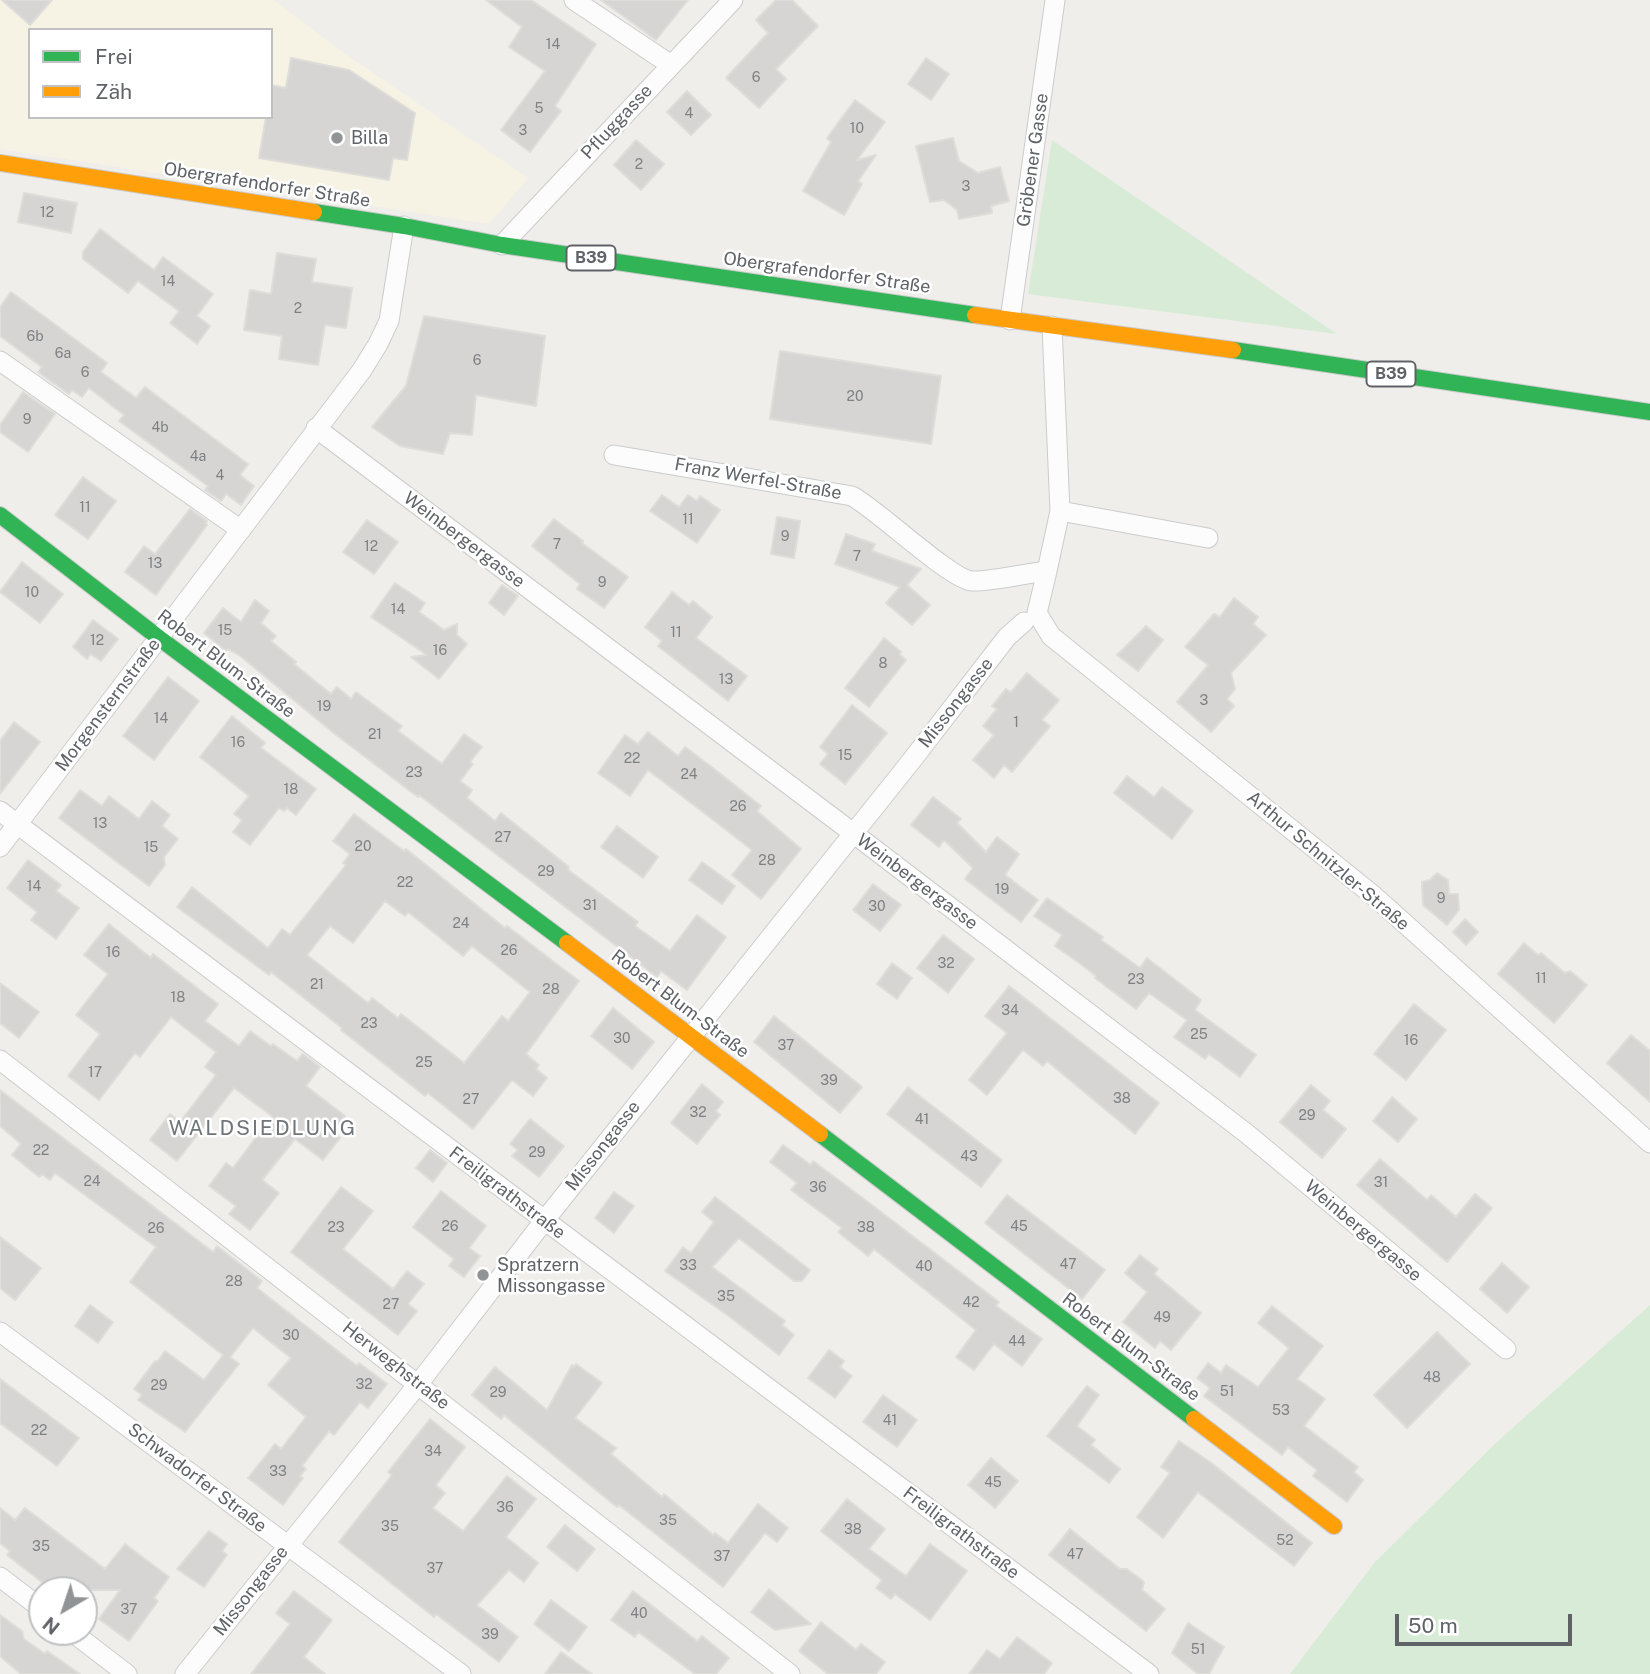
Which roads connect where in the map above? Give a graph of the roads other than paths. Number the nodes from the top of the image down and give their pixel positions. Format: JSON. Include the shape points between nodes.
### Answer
{"nodes":[{"id":1,"x":574,"y":0,"type":"edge"},
{"id":2,"x":733,"y":0,"type":"edge"},
{"id":3,"x":1055,"y":0,"type":"edge"},
{"id":4,"x":671,"y":65,"type":"junction"},
{"id":5,"x":0,"y":163,"type":"edge"},
{"id":6,"x":404,"y":226,"type":"junction"},
{"id":7,"x":502,"y":245,"type":"junction"},
{"id":8,"x":1010,"y":320,"type":"junction"},
{"id":9,"x":1052,"y":326,"type":"junction"},
{"id":10,"x":0,"y":360,"type":"edge"},
{"id":11,"x":1650,"y":412,"type":"edge"},
{"id":12,"x":316,"y":428,"type":"junction"},
{"id":13,"x":614,"y":455,"type":"dead end"},
{"id":14,"x":1060,"y":511,"type":"junction"},
{"id":15,"x":0,"y":515,"type":"edge"},
{"id":16,"x":241,"y":530,"type":"junction"},
{"id":17,"x":1208,"y":538,"type":"dead end"},
{"id":18,"x":1047,"y":571,"type":"junction"},
{"id":19,"x":1024,"y":622,"type":"dead end"},
{"id":20,"x":159,"y":638,"type":"junction"},
{"id":21,"x":0,"y":811,"type":"edge"},
{"id":22,"x":17,"y":825,"type":"junction"},
{"id":23,"x":853,"y":833,"type":"junction"},
{"id":24,"x":0,"y":847,"type":"edge"},
{"id":25,"x":690,"y":1035,"type":"junction"},
{"id":26,"x":0,"y":1060,"type":"edge"},
{"id":27,"x":1650,"y":1143,"type":"edge"},
{"id":28,"x":544,"y":1221,"type":"junction"},
{"id":29,"x":0,"y":1332,"type":"edge"},
{"id":30,"x":1506,"y":1349,"type":"dead end"},
{"id":31,"x":419,"y":1383,"type":"junction"},
{"id":32,"x":1334,"y":1526,"type":"dead end"},
{"id":33,"x":287,"y":1545,"type":"junction"},
{"id":34,"x":0,"y":1577,"type":"edge"},
{"id":35,"x":28,"y":1598,"type":"edge"},
{"id":36,"x":90,"y":1646,"type":"edge"},
{"id":37,"x":127,"y":1674,"type":"edge"},
{"id":38,"x":185,"y":1674,"type":"edge"},
{"id":39,"x":461,"y":1674,"type":"edge"},
{"id":40,"x":790,"y":1674,"type":"edge"},
{"id":41,"x":1149,"y":1674,"type":"edge"}],
"edges":[{"from":1,"to":4,"type":"street"},
{"from":2,"to":4,"type":"street","name":"Pfluggasse"},
{"from":3,"to":8,"type":"street","name":"Gröbener Gasse"},
{"from":4,"to":7,"type":"street","name":"Pfluggasse"},
{"from":5,"to":6,"type":"main road","name":"Obergrafendorfer Straße","number":"B39"},
{"from":6,"to":7,"type":"main road","name":"Obergrafendorfer Straße","number":"B39"},
{"from":6,"to":12,"type":"street","name":"Morgensternstraße","via":[[388,321],[378,344]]},
{"from":7,"to":8,"type":"main road","name":"Obergrafendorfer Straße","number":"B39"},
{"from":8,"to":9,"type":"main road","name":"Obergrafendorfer Straße","number":"B39"},
{"from":9,"to":11,"type":"main road","name":"Obergrafendorfer Straße","number":"B39"},
{"from":9,"to":14,"type":"street"},
{"from":10,"to":16,"type":"street"},
{"from":12,"to":16,"type":"street","name":"Morgensternstraße"},
{"from":12,"to":23,"type":"street","name":"Weinbergergasse"},
{"from":13,"to":18,"type":"street","name":"Franz Werfel-Straße","via":[[852,496],[971,581]]},
{"from":14,"to":17,"type":"street"},
{"from":14,"to":18,"type":"street"},
{"from":15,"to":20,"type":"main road","name":"Robert Blum-Straße"},
{"from":16,"to":20,"type":"street","name":"Morgensternstraße"},
{"from":18,"to":27,"type":"street","name":"Arthur Schnitzler-Straße","via":[[1037,613],[1051,636],[1374,896]]},
{"from":19,"to":23,"type":"street","name":"Missongasse","via":[[1007,637]]},
{"from":20,"to":22,"type":"street","name":"Morgensternstraße"},
{"from":20,"to":25,"type":"main road","name":"Robert Blum-Straße"},
{"from":21,"to":22,"type":"street","name":"Freiligrathstraße"},
{"from":22,"to":24,"type":"street","name":"Morgensternstraße"},
{"from":22,"to":28,"type":"street","name":"Freiligrathstraße"},
{"from":23,"to":25,"type":"street","name":"Missongasse"},
{"from":23,"to":30,"type":"street","name":"Weinbergergasse","via":[[1246,1133]]},
{"from":25,"to":28,"type":"street","name":"Missongasse"},
{"from":25,"to":32,"type":"main road","name":"Robert Blum-Straße"},
{"from":26,"to":31,"type":"street","name":"Herweghstraße"},
{"from":28,"to":31,"type":"street","name":"Missongasse"},
{"from":28,"to":41,"type":"street","name":"Freiligrathstraße"},
{"from":29,"to":33,"type":"street","name":"Schwadorfer Straße"},
{"from":31,"to":33,"type":"street","name":"Missongasse"},
{"from":31,"to":40,"type":"street","name":"Herweghstraße"},
{"from":33,"to":38,"type":"street","name":"Missongasse"},
{"from":33,"to":39,"type":"street","name":"Schwadorfer Straße"},
{"from":34,"to":35,"type":"street"},
{"from":36,"to":37,"type":"street"}]}
